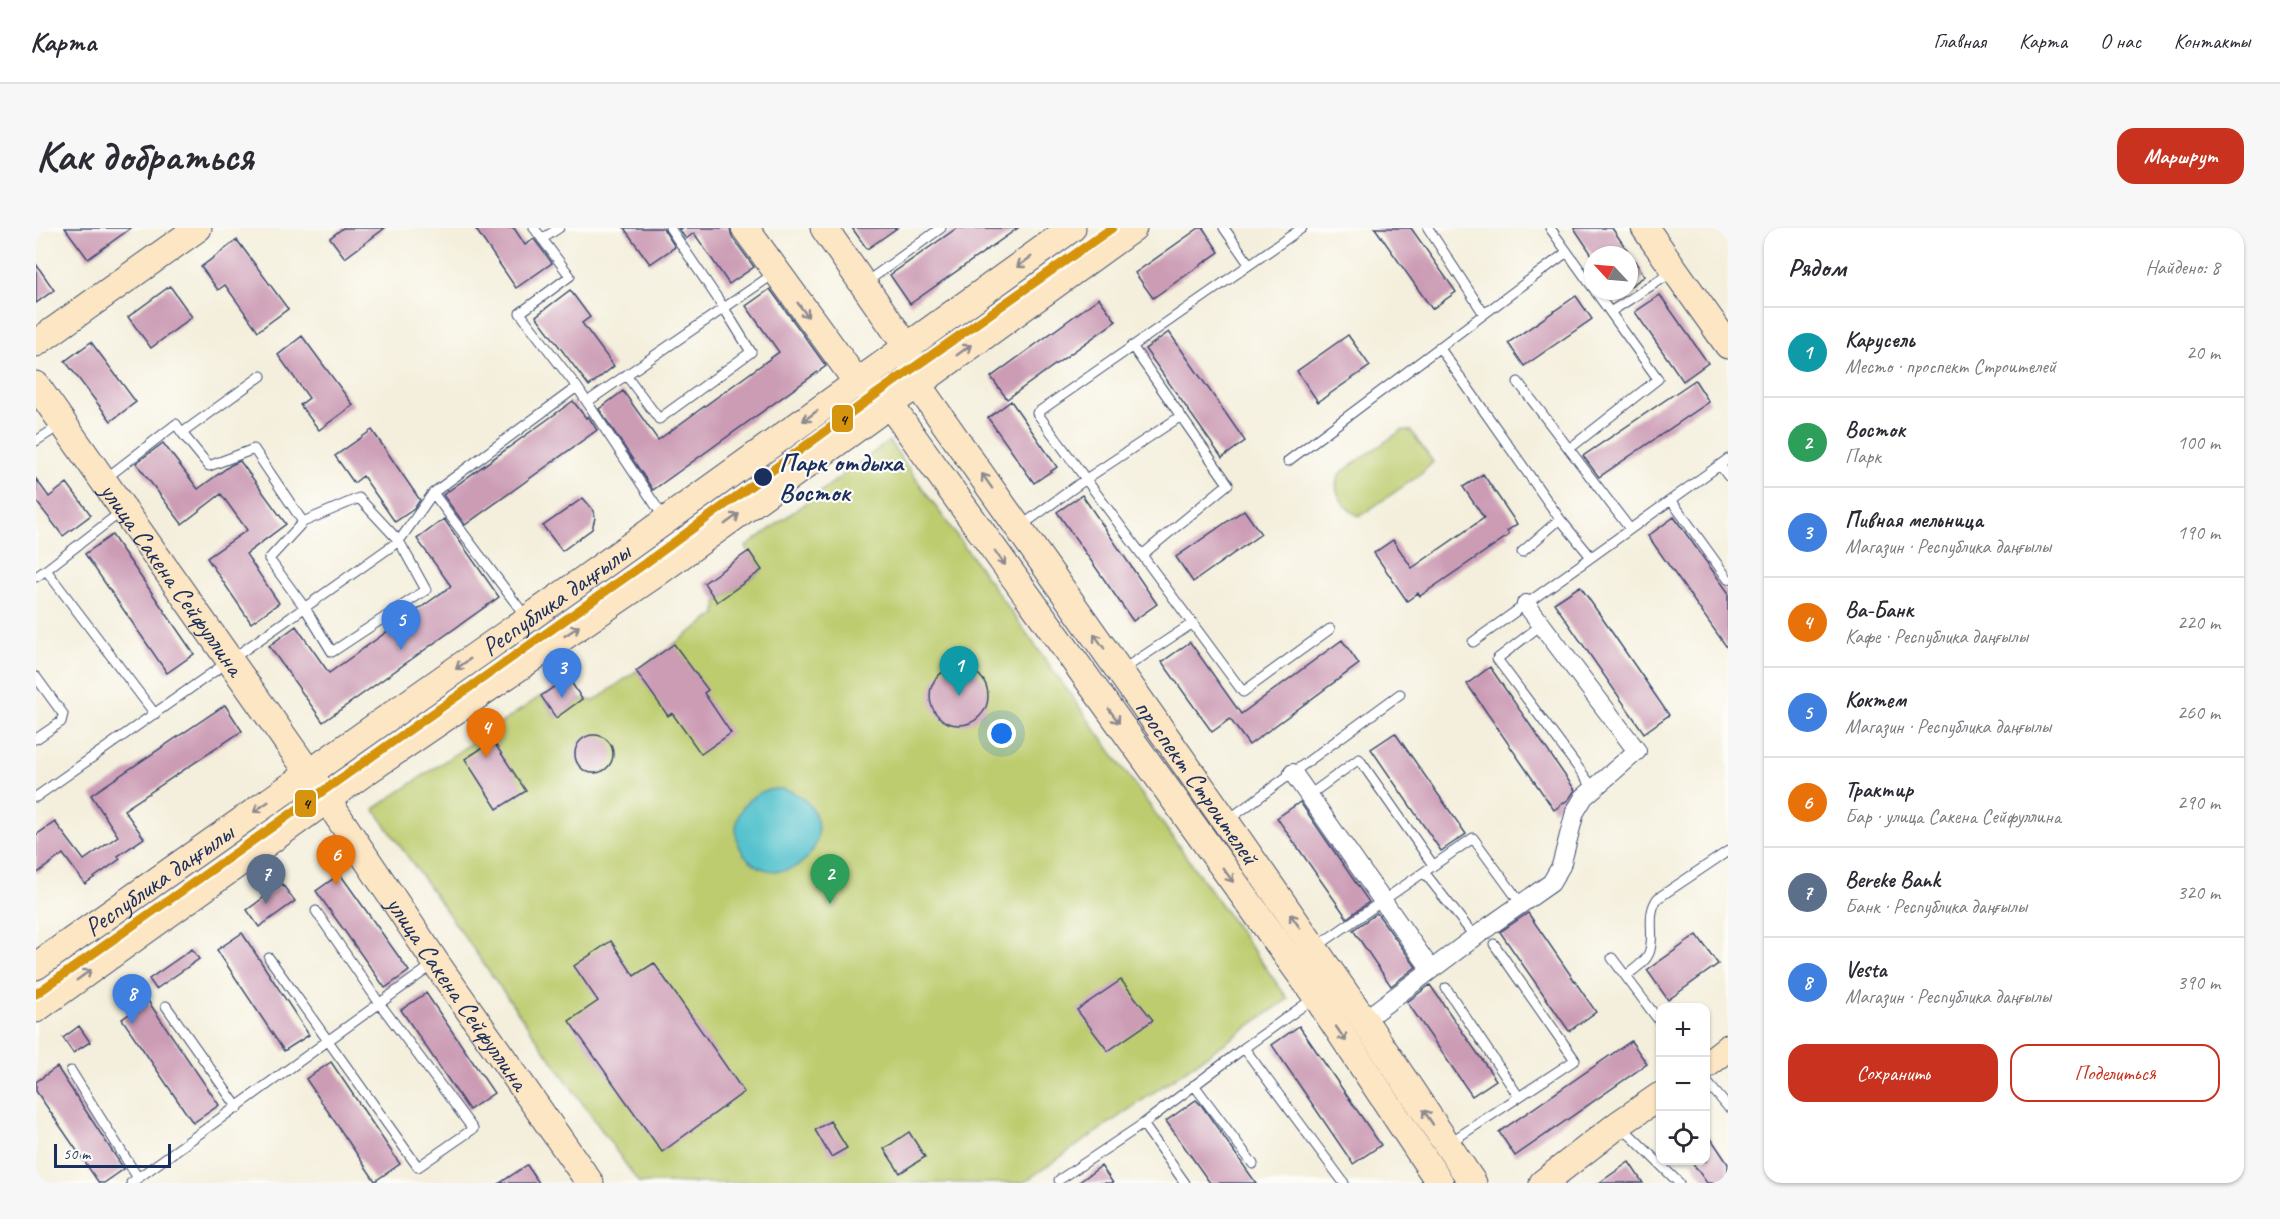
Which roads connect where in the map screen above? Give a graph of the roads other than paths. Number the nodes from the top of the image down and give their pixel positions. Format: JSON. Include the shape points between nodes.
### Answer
{"nodes":[{"id":1,"x":198,"y":228,"type":"edge"},
{"id":2,"x":534,"y":228,"type":"edge"},
{"id":3,"x":559,"y":228,"type":"edge"},
{"id":4,"x":669,"y":228,"type":"edge"},
{"id":5,"x":745,"y":228,"type":"edge"},
{"id":6,"x":824,"y":228,"type":"edge"},
{"id":7,"x":921,"y":228,"type":"edge"},
{"id":8,"x":941,"y":228,"type":"edge"},
{"id":9,"x":1072,"y":228,"type":"edge"},
{"id":10,"x":1133,"y":228,"type":"edge"},
{"id":11,"x":1224,"y":228,"type":"edge"},
{"id":12,"x":1302,"y":228,"type":"edge"},
{"id":13,"x":1428,"y":228,"type":"edge"},
{"id":14,"x":1550,"y":228,"type":"edge"},
{"id":15,"x":1645,"y":228,"type":"edge"},
{"id":16,"x":928,"y":238,"type":"junction"},
{"id":17,"x":542,"y":239,"type":"junction"},
{"id":18,"x":1567,"y":252,"type":"junction"},
{"id":19,"x":1250,"y":264,"type":"junction"},
{"id":20,"x":1675,"y":270,"type":"junction"},
{"id":21,"x":776,"y":273,"type":"junction"},
{"id":22,"x":1584,"y":275,"type":"edge"},
{"id":23,"x":863,"y":284,"type":"junction"},
{"id":24,"x":1602,"y":300,"type":"edge"},
{"id":25,"x":724,"y":308,"type":"junction"},
{"id":26,"x":1610,"y":312,"type":"junction"},
{"id":27,"x":1484,"y":314,"type":"junction"},
{"id":28,"x":36,"y":343,"type":"edge"},
{"id":29,"x":1728,"y":345,"type":"edge"},
{"id":30,"x":1132,"y":346,"type":"junction"},
{"id":31,"x":907,"y":347,"type":"junction"},
{"id":32,"x":1439,"y":347,"type":"junction"},
{"id":33,"x":626,"y":375,"type":"junction"},
{"id":34,"x":261,"y":376,"type":"dead end"},
{"id":35,"x":857,"y":382,"type":"junction"},
{"id":36,"x":1518,"y":382,"type":"dead end"},
{"id":37,"x":917,"y":384,"type":"junction"},
{"id":38,"x":36,"y":385,"type":"edge"},
{"id":39,"x":577,"y":387,"type":"junction"},
{"id":40,"x":587,"y":402,"type":"junction"},
{"id":41,"x":890,"y":405,"type":"junction"},
{"id":42,"x":1181,"y":416,"type":"junction"},
{"id":43,"x":64,"y":423,"type":"junction"},
{"id":44,"x":182,"y":434,"type":"junction"},
{"id":45,"x":36,"y":441,"type":"edge"},
{"id":46,"x":1569,"y":449,"type":"junction"},
{"id":47,"x":1288,"y":461,"type":"dead end"},
{"id":48,"x":1724,"y":462,"type":"edge"},
{"id":49,"x":1728,"y":476,"type":"edge"},
{"id":50,"x":1086,"y":479,"type":"junction"},
{"id":51,"x":103,"y":481,"type":"junction"},
{"id":52,"x":434,"y":493,"type":"junction"},
{"id":53,"x":1671,"y":500,"type":"junction"},
{"id":54,"x":123,"y":510,"type":"junction"},
{"id":55,"x":1560,"y":519,"type":"junction"},
{"id":56,"x":666,"y":520,"type":"junction"},
{"id":57,"x":303,"y":522,"type":"junction"},
{"id":58,"x":1019,"y":527,"type":"junction"},
{"id":59,"x":1630,"y":530,"type":"junction"},
{"id":60,"x":399,"y":541,"type":"junction"},
{"id":61,"x":1522,"y":552,"type":"dead end"},
{"id":62,"x":1142,"y":555,"type":"junction"},
{"id":63,"x":1591,"y":557,"type":"junction"},
{"id":64,"x":46,"y":570,"type":"junction"},
{"id":65,"x":36,"y":577,"type":"edge"},
{"id":66,"x":1728,"y":579,"type":"edge"},
{"id":67,"x":1526,"y":604,"type":"junction"},
{"id":68,"x":305,"y":608,"type":"junction"},
{"id":69,"x":527,"y":619,"type":"junction"},
{"id":70,"x":1192,"y":623,"type":"junction"},
{"id":71,"x":1541,"y":625,"type":"junction"},
{"id":72,"x":1330,"y":629,"type":"dead end"},
{"id":73,"x":1473,"y":642,"type":"dead end"},
{"id":74,"x":230,"y":661,"type":"junction"},
{"id":75,"x":1120,"y":671,"type":"junction"},
{"id":76,"x":36,"y":677,"type":"edge"},
{"id":77,"x":1400,"y":694,"type":"dead end"},
{"id":78,"x":155,"y":714,"type":"junction"},
{"id":79,"x":36,"y":739,"type":"edge"},
{"id":80,"x":309,"y":772,"type":"junction"},
{"id":81,"x":1293,"y":773,"type":"junction"},
{"id":82,"x":1594,"y":789,"type":"junction"},
{"id":83,"x":1308,"y":796,"type":"junction"},
{"id":84,"x":36,"y":797,"type":"edge"},
{"id":85,"x":326,"y":800,"type":"junction"},
{"id":86,"x":1226,"y":822,"type":"junction"},
{"id":87,"x":1728,"y":852,"type":"edge"},
{"id":88,"x":1433,"y":865,"type":"junction"},
{"id":89,"x":1424,"y":872,"type":"junction"},
{"id":90,"x":1382,"y":901,"type":"junction"},
{"id":91,"x":1522,"y":905,"type":"junction"},
{"id":92,"x":316,"y":912,"type":"dead end"},
{"id":93,"x":1475,"y":937,"type":"junction"},
{"id":94,"x":1494,"y":944,"type":"dead end"},
{"id":95,"x":1314,"y":948,"type":"junction"},
{"id":96,"x":269,"y":958,"type":"dead end"},
{"id":97,"x":1612,"y":958,"type":"dead end"},
{"id":98,"x":1425,"y":961,"type":"dead end"},
{"id":99,"x":436,"y":963,"type":"junction"},
{"id":100,"x":36,"y":966,"type":"edge"},
{"id":101,"x":1626,"y":976,"type":"junction"},
{"id":102,"x":1446,"y":988,"type":"dead end"},
{"id":103,"x":1316,"y":996,"type":"junction"},
{"id":104,"x":380,"y":1004,"type":"junction"},
{"id":105,"x":166,"y":1006,"type":"dead end"},
{"id":106,"x":36,"y":1009,"type":"edge"},
{"id":107,"x":1656,"y":1017,"type":"edge"},
{"id":108,"x":1364,"y":1020,"type":"junction"},
{"id":109,"x":329,"y":1041,"type":"junction"},
{"id":110,"x":1244,"y":1048,"type":"junction"},
{"id":111,"x":1728,"y":1048,"type":"edge"},
{"id":112,"x":1710,"y":1062,"type":"edge"},
{"id":113,"x":71,"y":1071,"type":"dead end"},
{"id":114,"x":1194,"y":1085,"type":"junction"},
{"id":115,"x":1710,"y":1086,"type":"edge"},
{"id":116,"x":1519,"y":1097,"type":"junction"},
{"id":117,"x":1656,"y":1099,"type":"edge"},
{"id":118,"x":1728,"y":1107,"type":"edge"},
{"id":119,"x":237,"y":1108,"type":"junction"},
{"id":120,"x":1143,"y":1124,"type":"junction"},
{"id":121,"x":1619,"y":1124,"type":"junction"},
{"id":122,"x":1447,"y":1144,"type":"junction"},
{"id":123,"x":1252,"y":1164,"type":"dead end"},
{"id":124,"x":135,"y":1181,"type":"edge"},
{"id":125,"x":1058,"y":1182,"type":"edge"},
{"id":126,"x":590,"y":1183,"type":"edge"},
{"id":127,"x":1185,"y":1183,"type":"edge"},
{"id":128,"x":1344,"y":1183,"type":"edge"},
{"id":129,"x":1440,"y":1183,"type":"edge"},
{"id":130,"x":1473,"y":1183,"type":"edge"},
{"id":131,"x":1543,"y":1183,"type":"edge"},
{"id":132,"x":1678,"y":1183,"type":"edge"}],
"edges":[{"from":1,"to":28,"type":"street"},
{"from":2,"to":17,"type":"lane"},
{"from":3,"to":17,"type":"lane"},
{"from":4,"to":25,"type":"lane"},
{"from":5,"to":21,"type":"street"},
{"from":6,"to":23,"type":"street"},
{"from":7,"to":16,"type":"lane"},
{"from":8,"to":16,"type":"lane"},
{"from":9,"to":31,"type":"street","name":"Республика даңғылы","one_way":true},
{"from":37,"to":10,"type":"street","name":"Республика даңғылы","one_way":true},
{"from":11,"to":19,"type":"lane"},
{"from":12,"to":19,"type":"lane"},
{"from":13,"to":27,"type":"lane"},
{"from":14,"to":18,"type":"lane"},
{"from":15,"to":20,"type":"street"},
{"from":16,"to":23,"type":"lane"},
{"from":17,"to":39,"type":"lane","via":[[570,276],[520,313]]},
{"from":18,"to":22,"type":"lane"},
{"from":18,"to":27,"type":"lane"},
{"from":19,"to":30,"type":"lane"},
{"from":20,"to":26,"type":"lane"},
{"from":20,"to":29,"type":"street"},
{"from":21,"to":25,"type":"lane"},
{"from":21,"to":35,"type":"street","one_way":true},
{"from":23,"to":31,"type":"street"},
{"from":24,"to":26,"type":"lane"},
{"from":25,"to":33,"type":"lane"},
{"from":25,"to":33,"type":"lane","via":[[751,352],[659,420]]},
{"from":26,"to":46,"type":"lane","via":[[1658,379]]},
{"from":27,"to":32,"type":"lane"},
{"from":30,"to":42,"type":"lane"},
{"from":30,"to":50,"type":"lane","via":[[1037,413]]},
{"from":31,"to":35,"type":"street","name":"Республика даңғылы"},
{"from":31,"to":37,"type":"street"},
{"from":32,"to":47,"type":"lane"},
{"from":32,"to":55,"type":"lane"},
{"from":33,"to":40,"type":"lane"},
{"from":34,"to":44,"type":"lane"},
{"from":35,"to":41,"type":"street","name":"проспект Строителей"},
{"from":35,"to":56,"type":"street","name":"Республика даңғылы","one_way":true},
{"from":36,"to":46,"type":"lane"},
{"from":37,"to":41,"type":"street","name":"Республика даңғылы"},
{"from":58,"to":37,"type":"street","name":"проспект Строителей","one_way":true},
{"from":38,"to":43,"type":"street","name":"улица Сакена Сейфуллина"},
{"from":39,"to":40,"type":"lane"},
{"from":39,"to":52,"type":"lane"},
{"from":40,"to":56,"type":"lane"},
{"from":85,"to":41,"type":"street","name":"Республика даңғылы","one_way":true,"via":[[654,575]]},
{"from":41,"to":103,"type":"street","name":"проспект Строителей","one_way":true},
{"from":42,"to":50,"type":"lane"},
{"from":42,"to":62,"type":"lane","via":[[1228,484]]},
{"from":43,"to":45,"type":"lane"},
{"from":43,"to":51,"type":"street","name":"улица Сакена Сейфуллина"},
{"from":44,"to":51,"type":"lane","via":[[176,424]]},
{"from":44,"to":57,"type":"lane","via":[[209,466],[254,449]]},
{"from":46,"to":59,"type":"lane"},
{"from":48,"to":49,"type":"lane"},
{"from":48,"to":53,"type":"lane"},
{"from":50,"to":58,"type":"lane"},
{"from":50,"to":62,"type":"lane"},
{"from":51,"to":54,"type":"street","name":"улица Сакена Сейфуллина"},
{"from":52,"to":60,"type":"lane"},
{"from":52,"to":69,"type":"lane"},
{"from":53,"to":59,"type":"lane"},
{"from":53,"to":66,"type":"lane"},
{"from":54,"to":64,"type":"lane"},
{"from":54,"to":74,"type":"street","name":"улица Сакена Сейфуллина"},
{"from":55,"to":61,"type":"lane"},
{"from":55,"to":63,"type":"lane"},
{"from":56,"to":69,"type":"street","name":"Республика даңғылы"},
{"from":57,"to":60,"type":"lane","via":[[359,498]]},
{"from":57,"to":68,"type":"lane","via":[[269,559]]},
{"from":75,"to":58,"type":"street","name":"проспект Строителей","one_way":true},
{"from":59,"to":63,"type":"lane"},
{"from":60,"to":68,"type":"lane"},
{"from":60,"to":68,"type":"lane","via":[[426,590],[332,652]]},
{"from":62,"to":70,"type":"lane"},
{"from":63,"to":67,"type":"lane"},
{"from":64,"to":65,"type":"lane"},
{"from":64,"to":78,"type":"lane"},
{"from":67,"to":71,"type":"street"},
{"from":67,"to":73,"type":"lane"},
{"from":68,"to":74,"type":"lane"},
{"from":69,"to":80,"type":"street","name":"Республика даңғылы","one_way":true},
{"from":70,"to":72,"type":"lane","via":[[1243,692]]},
{"from":70,"to":75,"type":"lane"},
{"from":71,"to":82,"type":"street","via":[[1637,751]]},
{"from":71,"to":82,"type":"lane","via":[[1497,659]]},
{"from":74,"to":78,"type":"lane"},
{"from":74,"to":80,"type":"street","name":"улица Сакена Сейфуллина"},
{"from":75,"to":86,"type":"street","name":"проспект Строителей"},
{"from":76,"to":79,"type":"lane","via":[[63,714],[61,722]]},
{"from":77,"to":81,"type":"lane"},
{"from":78,"to":84,"type":"lane"},
{"from":80,"to":85,"type":"street","name":"улица Сакена Сейфуллина"},
{"from":80,"to":100,"type":"street","name":"Республика даңғылы","one_way":true},
{"from":81,"to":83,"type":"street"},
{"from":81,"to":86,"type":"lane"},
{"from":82,"to":91,"type":"street","via":[[1575,812],[1561,866],[1551,884]]},
{"from":83,"to":88,"type":"lane","via":[[1359,759]]},
{"from":83,"to":90,"type":"street"},
{"from":85,"to":99,"type":"street","name":"улица Сакена Сейфуллина"},
{"from":106,"to":85,"type":"street","name":"Республика даңғылы","one_way":true},
{"from":95,"to":86,"type":"street","name":"проспект Строителей","one_way":true},
{"from":87,"to":101,"type":"lane","via":[[1653,904],[1650,951]]},
{"from":88,"to":89,"type":"lane"},
{"from":88,"to":91,"type":"lane","via":[[1473,838]]},
{"from":89,"to":90,"type":"lane"},
{"from":89,"to":93,"type":"lane"},
{"from":90,"to":95,"type":"lane"},
{"from":90,"to":98,"type":"street"},
{"from":91,"to":93,"type":"street"},
{"from":92,"to":104,"type":"lane"},
{"from":93,"to":108,"type":"street"},
{"from":94,"to":116,"type":"lane","via":[[1575,1060]]},
{"from":95,"to":108,"type":"street","name":"проспект Строителей"},
{"from":96,"to":109,"type":"lane"},
{"from":97,"to":101,"type":"lane"},
{"from":99,"to":104,"type":"lane"},
{"from":99,"to":126,"type":"street","name":"улица Сакена Сейфуллина"},
{"from":101,"to":107,"type":"lane"},
{"from":102,"to":116,"type":"lane"},
{"from":103,"to":110,"type":"lane"},
{"from":103,"to":129,"type":"street","name":"проспект Строителей","one_way":true},
{"from":104,"to":109,"type":"lane"},
{"from":104,"to":109,"type":"lane","via":[[473,1129],[418,1167]]},
{"from":105,"to":119,"type":"lane"},
{"from":122,"to":108,"type":"street","name":"проспект Строителей","one_way":true},
{"from":109,"to":119,"type":"lane"},
{"from":110,"to":114,"type":"lane"},
{"from":110,"to":128,"type":"lane"},
{"from":111,"to":112,"type":"street"},
{"from":113,"to":124,"type":"lane"},
{"from":114,"to":120,"type":"lane"},
{"from":114,"to":123,"type":"lane"},
{"from":115,"to":118,"type":"lane"},
{"from":116,"to":122,"type":"lane"},
{"from":117,"to":121,"type":"street"},
{"from":119,"to":124,"type":"lane"},
{"from":120,"to":125,"type":"lane"},
{"from":120,"to":127,"type":"lane"},
{"from":121,"to":131,"type":"street"},
{"from":121,"to":132,"type":"lane"},
{"from":122,"to":130,"type":"street","name":"проспект Строителей"}]}
